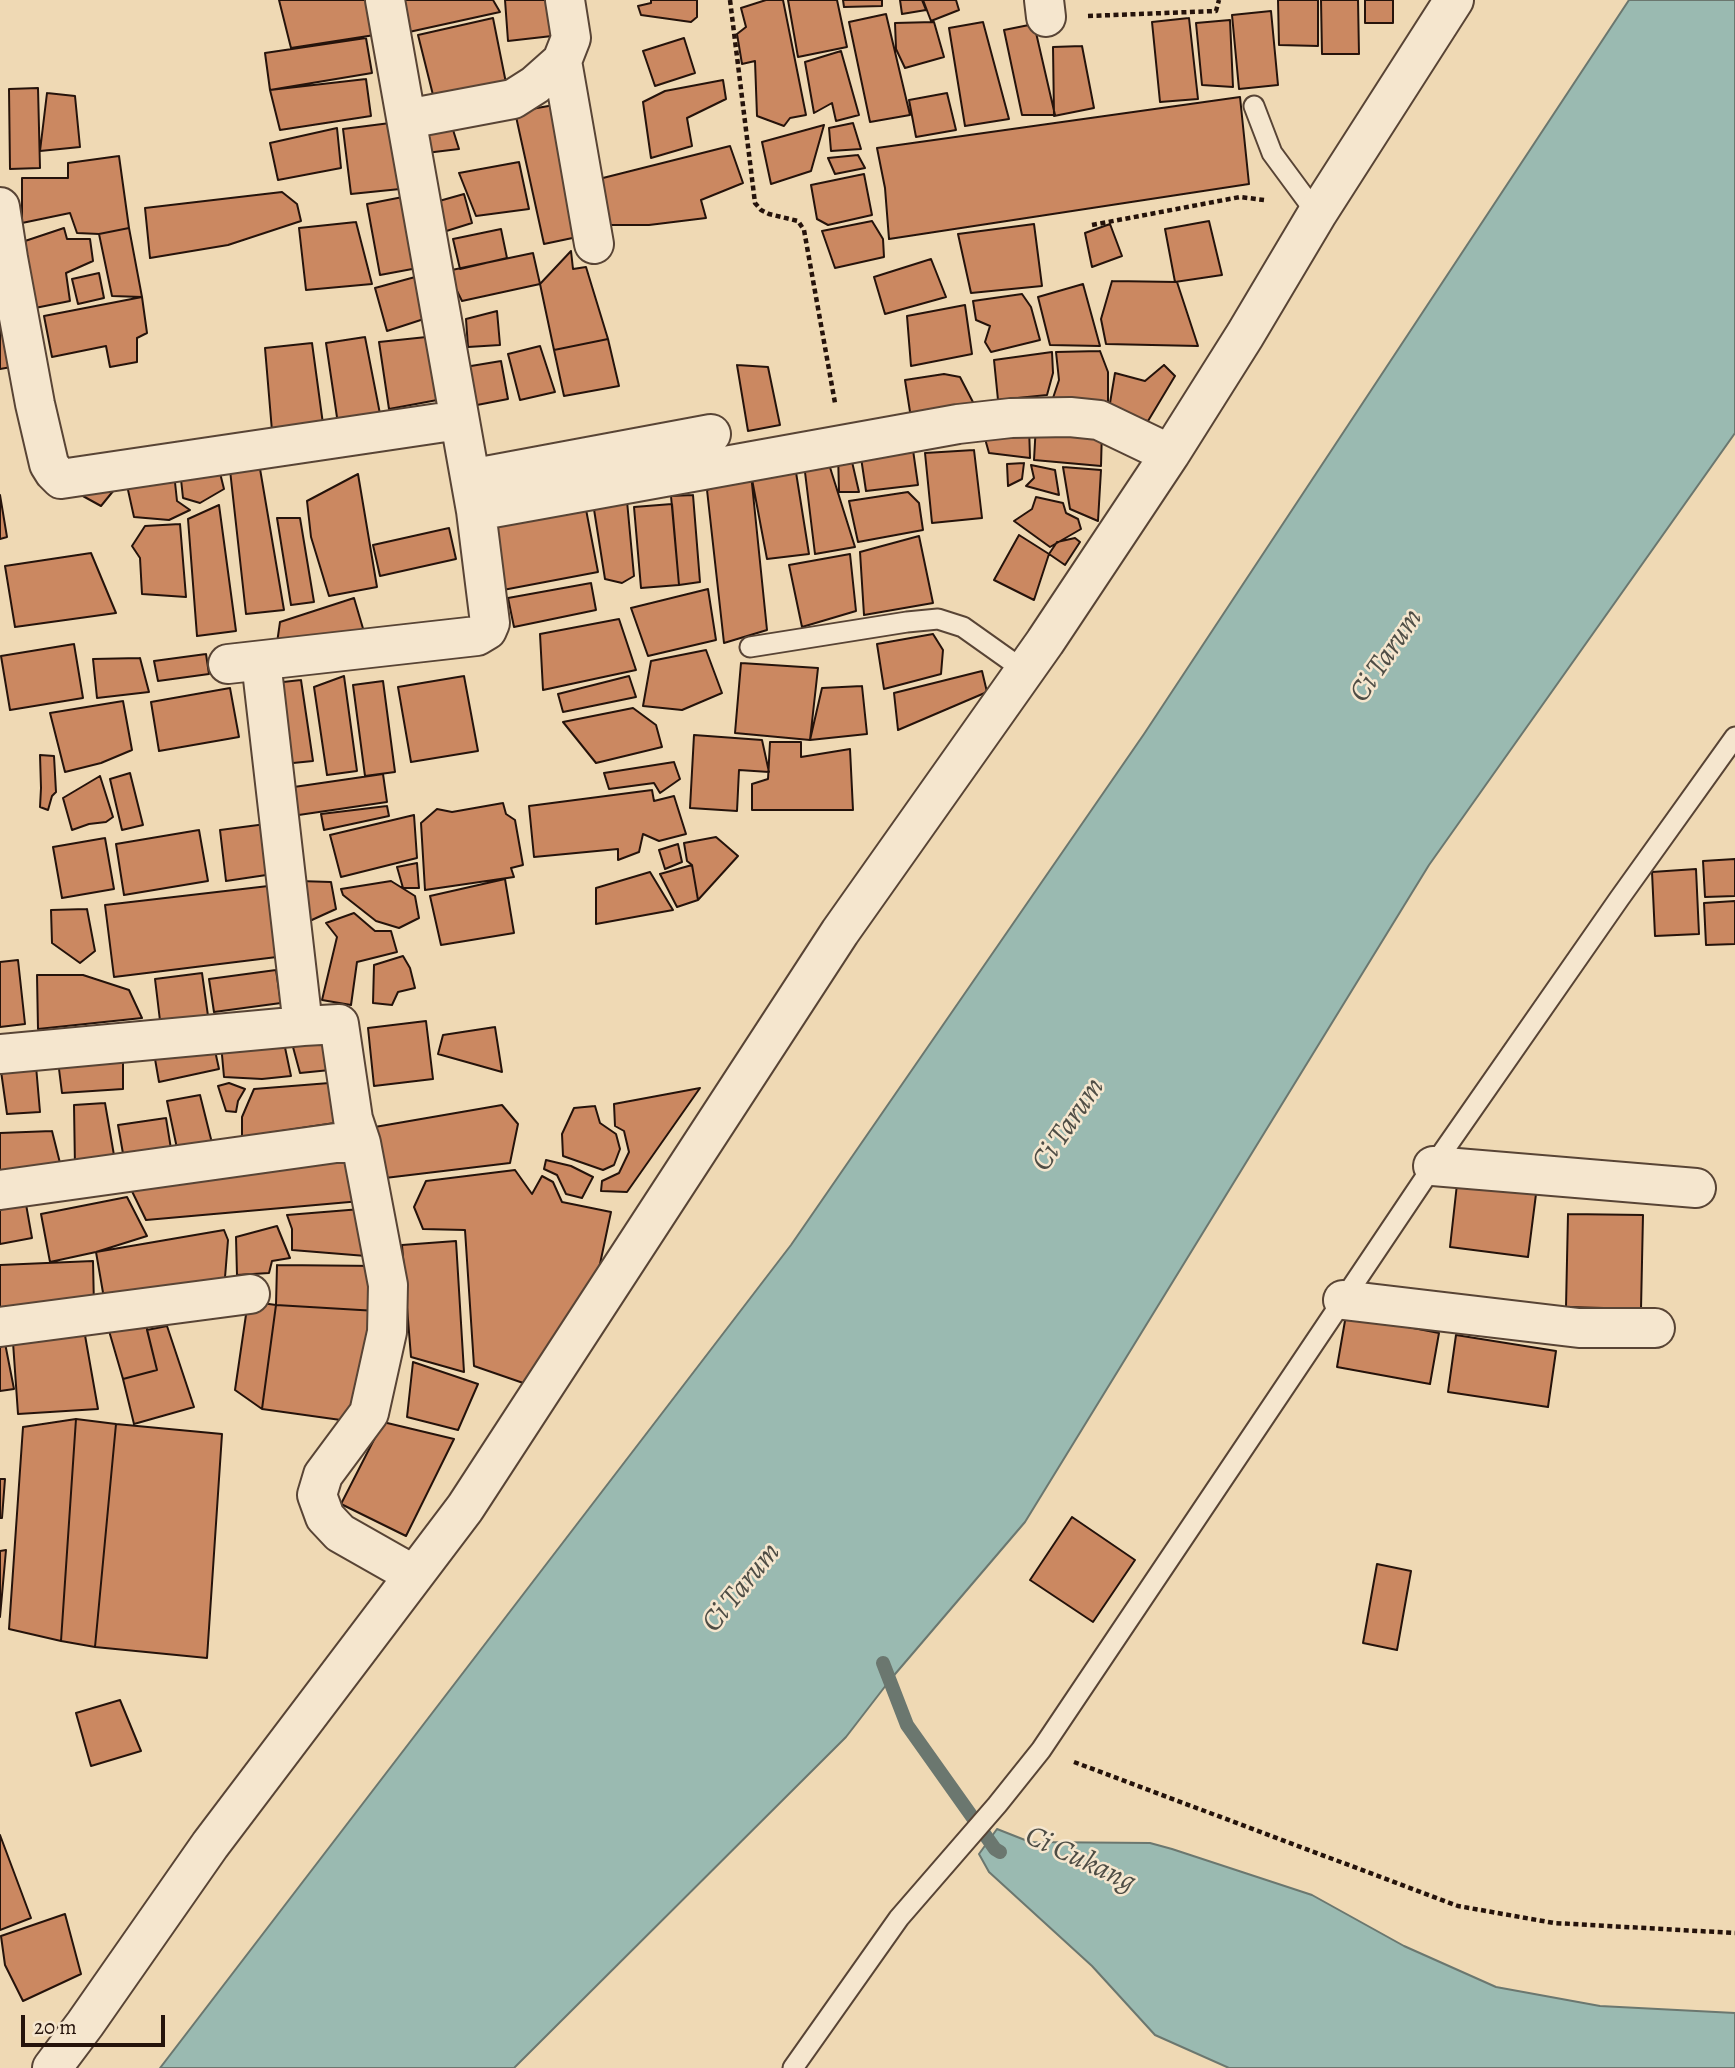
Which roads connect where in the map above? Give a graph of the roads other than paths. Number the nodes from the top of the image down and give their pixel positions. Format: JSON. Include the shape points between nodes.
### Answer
{"nodes":[{"id":1,"x":385,"y":0,"type":"edge"},
{"id":2,"x":565,"y":0,"type":"edge"},
{"id":3,"x":1454,"y":0,"type":"edge"},
{"id":4,"x":562,"y":61,"type":"junction"},
{"id":5,"x":1254,"y":106,"type":"dead end"},
{"id":6,"x":407,"y":119,"type":"junction"},
{"id":7,"x":0,"y":207,"type":"edge"},
{"id":8,"x":1315,"y":218,"type":"junction"},
{"id":9,"x":594,"y":244,"type":"dead end"},
{"id":10,"x":4,"y":259,"type":"edge"},
{"id":11,"x":459,"y":419,"type":"junction"},
{"id":12,"x":711,"y":434,"type":"dead end"},
{"id":13,"x":1170,"y":454,"type":"junction"},
{"id":14,"x":473,"y":494,"type":"junction"},
{"id":15,"x":750,"y":647,"type":"dead end"},
{"id":16,"x":1025,"y":671,"type":"junction"},
{"id":17,"x":1735,"y":737,"type":"edge"},
{"id":18,"x":303,"y":1026,"type":"junction"},
{"id":19,"x":0,"y":1054,"type":"edge"},
{"id":20,"x":361,"y":1143,"type":"junction"},
{"id":21,"x":1433,"y":1166,"type":"junction"},
{"id":22,"x":1696,"y":1188,"type":"dead end"},
{"id":23,"x":0,"y":1190,"type":"edge"},
{"id":24,"x":250,"y":1294,"type":"dead end"},
{"id":25,"x":1343,"y":1300,"type":"junction"},
{"id":26,"x":0,"y":1327,"type":"edge"},
{"id":27,"x":1655,"y":1328,"type":"dead end"},
{"id":28,"x":414,"y":1575,"type":"junction"},
{"id":29,"x":52,"y":2068,"type":"edge"},
{"id":30,"x":793,"y":2068,"type":"edge"}],
"edges":[{"from":1,"to":6,"type":"street"},
{"from":2,"to":4,"type":"street","via":[[571,38]]},
{"from":3,"to":8,"type":"street"},
{"from":4,"to":6,"type":"street","via":[[513,99]]},
{"from":4,"to":9,"type":"street"},
{"from":5,"to":8,"type":"lane","via":[[1272,152]]},
{"from":6,"to":11,"type":"street"},
{"from":7,"to":10,"type":"street"},
{"from":8,"to":13,"type":"street"},
{"from":10,"to":11,"type":"street","via":[[49,464],[61,479]]},
{"from":11,"to":14,"type":"street"},
{"from":12,"to":14,"type":"street","via":[[486,476]]},
{"from":13,"to":14,"type":"street","via":[[1099,421],[1011,418]]},
{"from":13,"to":16,"type":"street"},
{"from":14,"to":18,"type":"street","via":[[490,623],[487,630],[477,636],[244,662]]},
{"from":15,"to":16,"type":"lane","via":[[938,620],[963,627]]},
{"from":16,"to":28,"type":"street","via":[[840,932],[635,1250],[464,1508]]},
{"from":17,"to":21,"type":"lane"},
{"from":18,"to":19,"type":"street"},
{"from":18,"to":20,"type":"street","via":[[339,1024],[353,1119]]},
{"from":20,"to":23,"type":"street"},
{"from":20,"to":28,"type":"street","via":[[388,1285],[387,1332],[369,1413],[323,1475],[317,1495],[325,1517],[340,1533]]},
{"from":21,"to":22,"type":"street"},
{"from":21,"to":25,"type":"lane"},
{"from":24,"to":26,"type":"street"},
{"from":25,"to":27,"type":"street","via":[[1579,1328]]},
{"from":25,"to":30,"type":"lane","via":[[1041,1750],[899,1918]]},
{"from":28,"to":29,"type":"street","via":[[210,1845]]}]}
